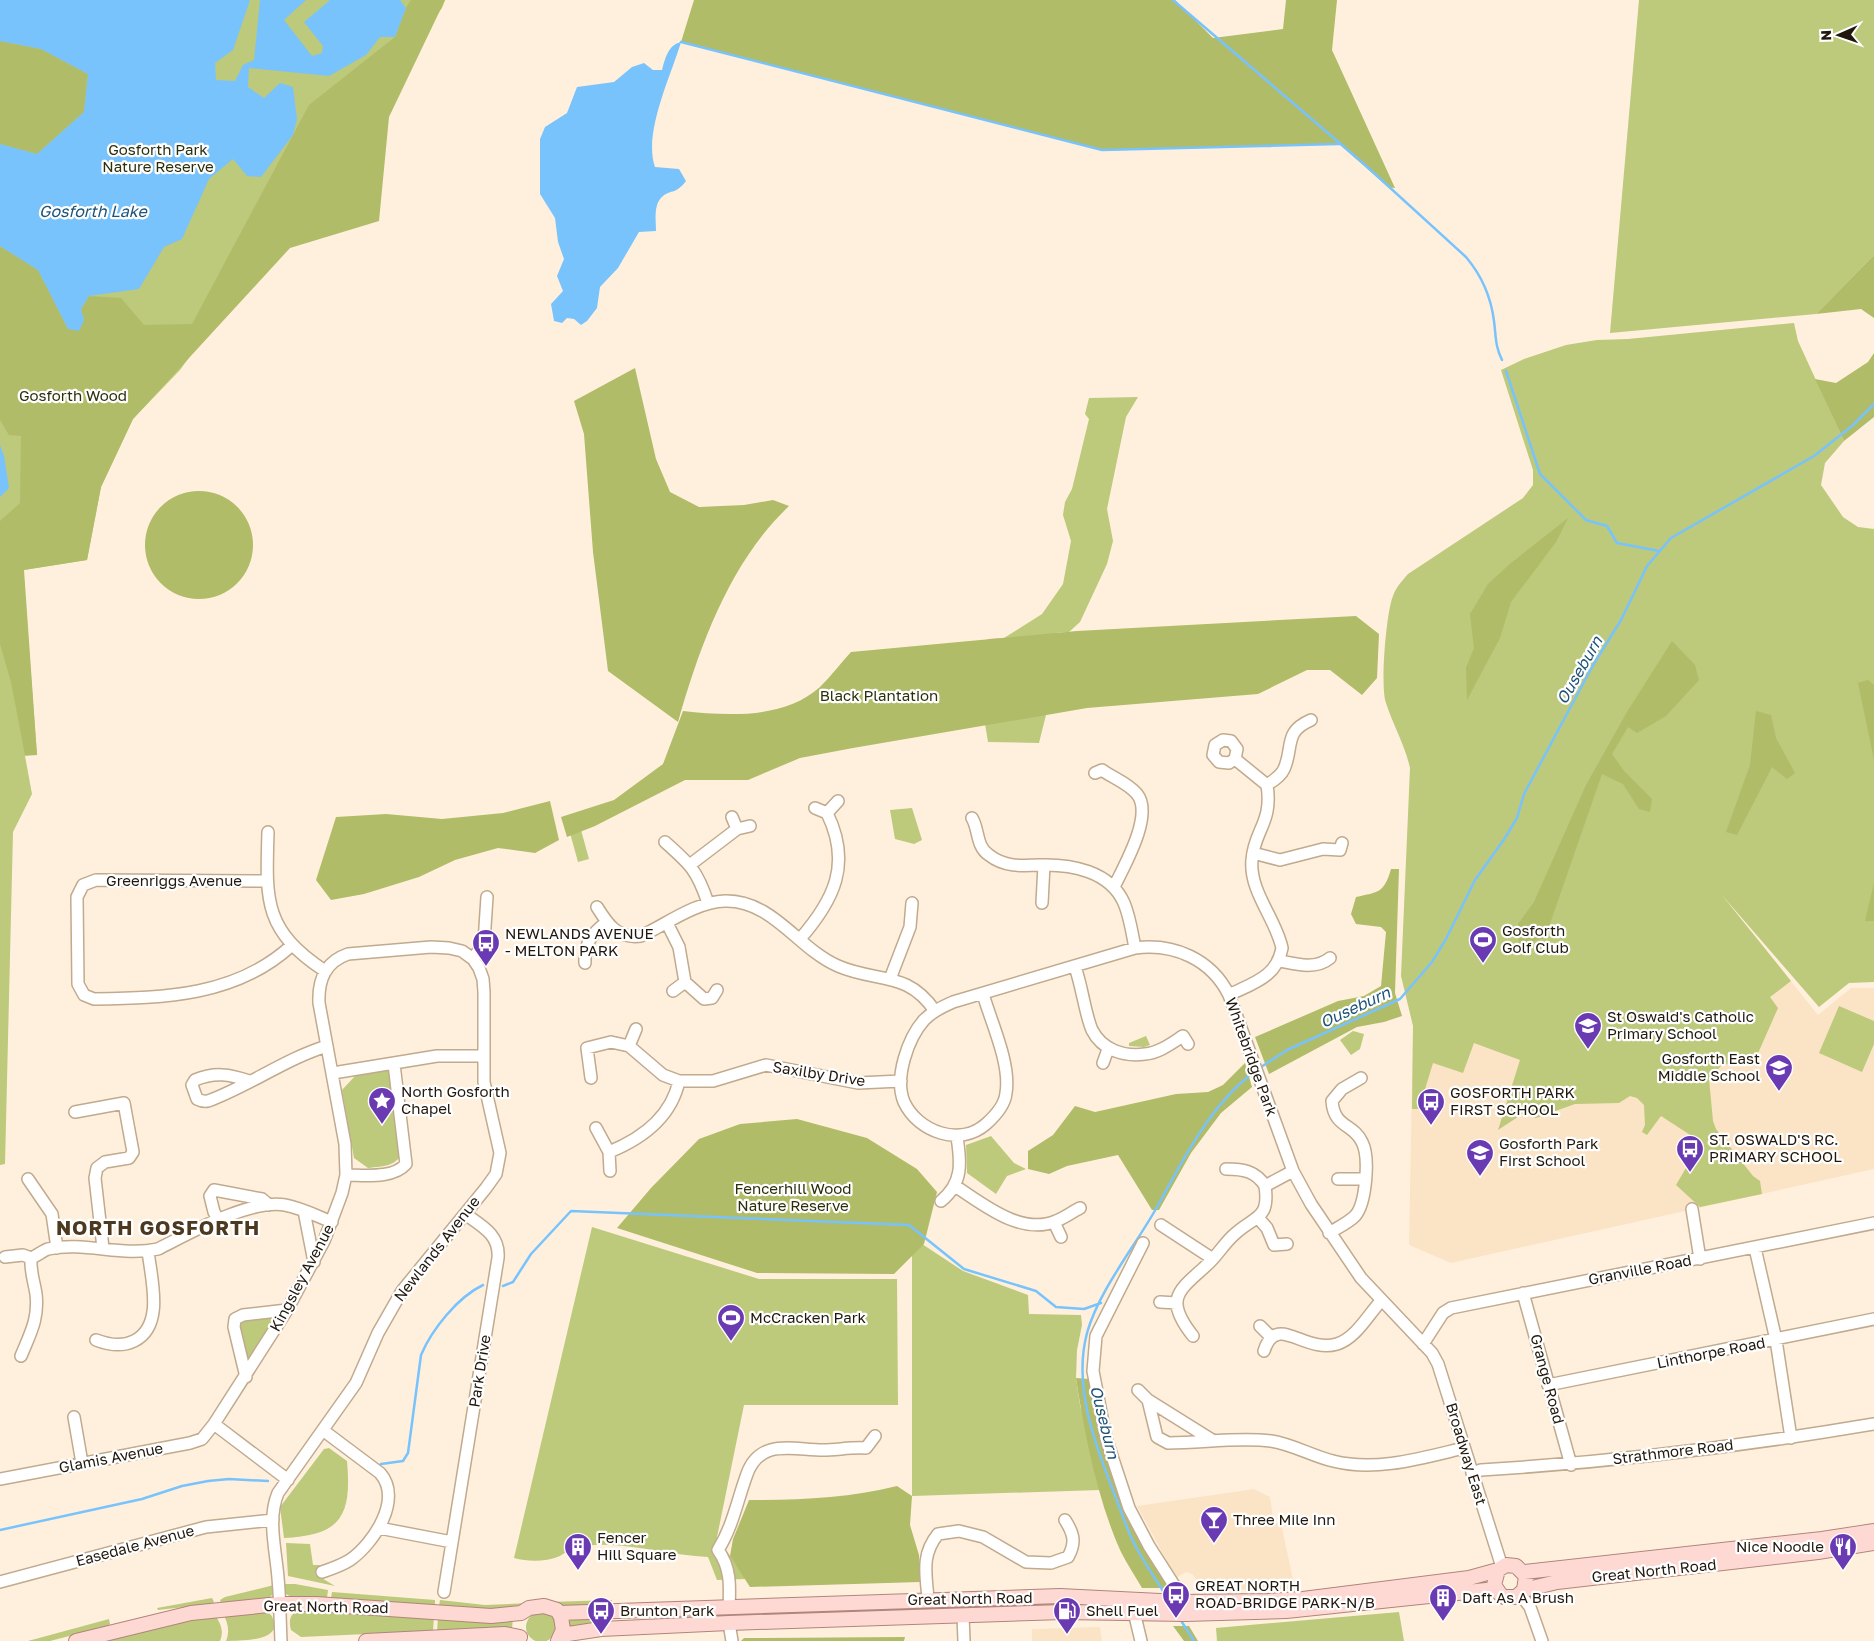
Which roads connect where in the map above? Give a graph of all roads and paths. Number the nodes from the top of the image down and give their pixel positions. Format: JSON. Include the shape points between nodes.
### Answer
{"nodes":[{"id":1,"x":1311,"y":720,"type":"dead end"},
{"id":2,"x":1235,"y":759,"type":"dead end"},
{"id":3,"x":1102,"y":769,"type":"dead end"},
{"id":4,"x":1267,"y":785,"type":"junction"},
{"id":5,"x":838,"y":801,"type":"dead end"},
{"id":6,"x":815,"y":808,"type":"dead end"},
{"id":7,"x":827,"y":813,"type":"junction"},
{"id":8,"x":732,"y":817,"type":"dead end"},
{"id":9,"x":976,"y":821,"type":"dead end"},
{"id":10,"x":750,"y":826,"type":"dead end"},
{"id":11,"x":737,"y":829,"type":"junction"},
{"id":12,"x":268,"y":832,"type":"dead end"},
{"id":13,"x":665,"y":842,"type":"dead end"},
{"id":14,"x":1342,"y":849,"type":"dead end"},
{"id":15,"x":1253,"y":853,"type":"junction"},
{"id":16,"x":691,"y":864,"type":"junction"},
{"id":17,"x":1044,"y":865,"type":"junction"},
{"id":18,"x":266,"y":881,"type":"junction"},
{"id":19,"x":1114,"y":887,"type":"junction"},
{"id":20,"x":487,"y":897,"type":"dead end"},
{"id":21,"x":708,"y":903,"type":"junction"},
{"id":22,"x":912,"y":903,"type":"dead end"},
{"id":23,"x":1042,"y":903,"type":"dead end"},
{"id":24,"x":597,"y":907,"type":"dead end"},
{"id":25,"x":606,"y":923,"type":"junction"},
{"id":26,"x":667,"y":923,"type":"junction"},
{"id":27,"x":800,"y":939,"type":"junction"},
{"id":28,"x":291,"y":946,"type":"junction"},
{"id":29,"x":1135,"y":948,"type":"junction"},
{"id":30,"x":1330,"y":958,"type":"dead end"},
{"id":31,"x":473,"y":959,"type":"junction"},
{"id":32,"x":1280,"y":960,"type":"junction"},
{"id":33,"x":585,"y":962,"type":"dead end"},
{"id":34,"x":1075,"y":967,"type":"junction"},
{"id":35,"x":325,"y":971,"type":"junction"},
{"id":36,"x":890,"y":979,"type":"junction"},
{"id":37,"x":685,"y":982,"type":"junction"},
{"id":38,"x":717,"y":990,"type":"dead end"},
{"id":39,"x":673,"y":991,"type":"dead end"},
{"id":40,"x":983,"y":994,"type":"junction"},
{"id":41,"x":1229,"y":995,"type":"junction"},
{"id":42,"x":934,"y":1011,"type":"junction"},
{"id":43,"x":636,"y":1029,"type":"dead end"},
{"id":44,"x":1185,"y":1037,"type":"dead end"},
{"id":45,"x":327,"y":1046,"type":"junction"},
{"id":46,"x":629,"y":1046,"type":"junction"},
{"id":47,"x":1108,"y":1049,"type":"junction"},
{"id":48,"x":484,"y":1056,"type":"junction"},
{"id":49,"x":1103,"y":1063,"type":"dead end"},
{"id":50,"x":394,"y":1064,"type":"junction"},
{"id":51,"x":332,"y":1073,"type":"junction"},
{"id":52,"x":590,"y":1078,"type":"dead end"},
{"id":53,"x":1361,"y":1078,"type":"dead end"},
{"id":54,"x":249,"y":1081,"type":"dead end"},
{"id":55,"x":679,"y":1081,"type":"junction"},
{"id":56,"x":901,"y":1082,"type":"junction"},
{"id":57,"x":75,"y":1112,"type":"dead end"},
{"id":58,"x":596,"y":1128,"type":"dead end"},
{"id":59,"x":957,"y":1137,"type":"junction"},
{"id":60,"x":609,"y":1152,"type":"junction"},
{"id":61,"x":1226,"y":1169,"type":"dead end"},
{"id":62,"x":610,"y":1171,"type":"dead end"},
{"id":63,"x":1293,"y":1171,"type":"junction"},
{"id":64,"x":346,"y":1175,"type":"junction"},
{"id":65,"x":28,"y":1179,"type":"dead end"},
{"id":66,"x":1338,"y":1179,"type":"dead end"},
{"id":67,"x":1365,"y":1179,"type":"junction"},
{"id":68,"x":955,"y":1186,"type":"junction"},
{"id":69,"x":1265,"y":1186,"type":"junction"},
{"id":70,"x":941,"y":1202,"type":"dead end"},
{"id":71,"x":268,"y":1205,"type":"junction"},
{"id":72,"x":1080,"y":1208,"type":"dead end"},
{"id":73,"x":1692,"y":1209,"type":"dead end"},
{"id":74,"x":304,"y":1211,"type":"junction"},
{"id":75,"x":465,"y":1214,"type":"junction"},
{"id":76,"x":218,"y":1219,"type":"junction"},
{"id":77,"x":1258,"y":1219,"type":"junction"},
{"id":78,"x":332,"y":1222,"type":"junction"},
{"id":79,"x":1054,"y":1222,"type":"junction"},
{"id":80,"x":1874,"y":1223,"type":"edge"},
{"id":81,"x":1161,"y":1225,"type":"dead end"},
{"id":82,"x":1329,"y":1234,"type":"junction"},
{"id":83,"x":1061,"y":1237,"type":"dead end"},
{"id":84,"x":1143,"y":1243,"type":"dead end"},
{"id":85,"x":1287,"y":1244,"type":"dead end"},
{"id":86,"x":57,"y":1248,"type":"junction"},
{"id":87,"x":103,"y":1248,"type":"junction"},
{"id":88,"x":1756,"y":1248,"type":"junction"},
{"id":89,"x":148,"y":1251,"type":"junction"},
{"id":90,"x":5,"y":1257,"type":"dead end"},
{"id":91,"x":31,"y":1258,"type":"junction"},
{"id":92,"x":1213,"y":1259,"type":"junction"},
{"id":93,"x":1700,"y":1259,"type":"junction"},
{"id":94,"x":314,"y":1262,"type":"junction"},
{"id":95,"x":1524,"y":1293,"type":"junction"},
{"id":96,"x":1381,"y":1301,"type":"junction"},
{"id":97,"x":1160,"y":1302,"type":"dead end"},
{"id":98,"x":1177,"y":1303,"type":"junction"},
{"id":99,"x":287,"y":1310,"type":"junction"},
{"id":100,"x":1874,"y":1319,"type":"edge"},
{"id":101,"x":1260,"y":1326,"type":"dead end"},
{"id":102,"x":1193,"y":1336,"type":"dead end"},
{"id":103,"x":1270,"y":1336,"type":"junction"},
{"id":104,"x":96,"y":1340,"type":"dead end"},
{"id":105,"x":1776,"y":1340,"type":"junction"},
{"id":106,"x":1423,"y":1344,"type":"junction"},
{"id":107,"x":1264,"y":1351,"type":"dead end"},
{"id":108,"x":21,"y":1356,"type":"dead end"},
{"id":109,"x":246,"y":1376,"type":"junction"},
{"id":110,"x":1548,"y":1385,"type":"junction"},
{"id":111,"x":1138,"y":1390,"type":"dead end"},
{"id":112,"x":1148,"y":1400,"type":"junction"},
{"id":113,"x":74,"y":1417,"type":"dead end"},
{"id":114,"x":214,"y":1424,"type":"junction"},
{"id":115,"x":1874,"y":1424,"type":"edge"},
{"id":116,"x":324,"y":1431,"type":"junction"},
{"id":117,"x":875,"y":1436,"type":"dead end"},
{"id":118,"x":1791,"y":1438,"type":"junction"},
{"id":119,"x":1212,"y":1440,"type":"junction"},
{"id":120,"x":1464,"y":1448,"type":"junction"},
{"id":121,"x":82,"y":1463,"type":"junction"},
{"id":122,"x":1571,"y":1465,"type":"junction"},
{"id":123,"x":1472,"y":1473,"type":"junction"},
{"id":124,"x":0,"y":1479,"type":"edge"},
{"id":125,"x":288,"y":1480,"type":"junction"},
{"id":126,"x":273,"y":1520,"type":"junction"},
{"id":127,"x":1065,"y":1520,"type":"dead end"},
{"id":128,"x":379,"y":1528,"type":"junction"},
{"id":129,"x":1874,"y":1531,"type":"edge"},
{"id":130,"x":452,"y":1542,"type":"junction"},
{"id":131,"x":1874,"y":1543,"type":"edge"},
{"id":132,"x":1500,"y":1569,"type":"junction"},
{"id":133,"x":322,"y":1572,"type":"dead end"},
{"id":134,"x":1524,"y":1572,"type":"junction"},
{"id":135,"x":0,"y":1582,"type":"edge"},
{"id":136,"x":1496,"y":1589,"type":"junction"},
{"id":137,"x":444,"y":1592,"type":"dead end"},
{"id":138,"x":1522,"y":1592,"type":"junction"},
{"id":139,"x":928,"y":1599,"type":"junction"},
{"id":140,"x":279,"y":1604,"type":"junction"},
{"id":141,"x":729,"y":1608,"type":"junction"},
{"id":142,"x":1182,"y":1608,"type":"junction"},
{"id":143,"x":1134,"y":1612,"type":"junction"},
{"id":144,"x":521,"y":1613,"type":"junction"},
{"id":145,"x":559,"y":1613,"type":"junction"},
{"id":146,"x":963,"y":1616,"type":"junction"},
{"id":147,"x":729,"y":1623,"type":"junction"},
{"id":148,"x":560,"y":1638,"type":"edge"},
{"id":149,"x":521,"y":1639,"type":"edge"},
{"id":150,"x":76,"y":1641,"type":"edge"},
{"id":151,"x":281,"y":1641,"type":"edge"},
{"id":152,"x":366,"y":1641,"type":"edge"},
{"id":153,"x":732,"y":1641,"type":"edge"},
{"id":154,"x":964,"y":1641,"type":"edge"},
{"id":155,"x":1142,"y":1641,"type":"edge"},
{"id":156,"x":1542,"y":1641,"type":"edge"}],
"edges":[{"from":1,"to":4,"type":"street","via":[[1301,724],[1293,734],[1284,771]]},
{"from":2,"to":4,"type":"street"},
{"from":3,"to":19,"type":"street","via":[[1131,788],[1143,811]]},
{"from":4,"to":15,"type":"street","via":[[1269,808]]},
{"from":5,"to":7,"type":"street"},
{"from":6,"to":7,"type":"street"},
{"from":7,"to":27,"type":"street","via":[[835,828],[839,872],[826,906]]},
{"from":8,"to":11,"type":"street"},
{"from":9,"to":17,"type":"street","via":[[979,842],[987,854],[1001,863]]},
{"from":10,"to":11,"type":"street"},
{"from":11,"to":16,"type":"street"},
{"from":12,"to":18,"type":"street"},
{"from":13,"to":16,"type":"street"},
{"from":14,"to":15,"type":"street","via":[[1314,850],[1280,860]]},
{"from":15,"to":32,"type":"street","via":[[1257,887],[1280,938]]},
{"from":16,"to":21,"type":"street"},
{"from":17,"to":19,"type":"street","via":[[1079,868]]},
{"from":17,"to":23,"type":"street"},
{"from":18,"to":28,"type":"street","via":[[268,902]]},
{"from":18,"to":28,"type":"street","name":"Greenriggs Avenue","via":[[96,880],[82,884],[77,897],[78,984],[84,995],[94,999],[161,998],[188,994],[227,983],[262,967]]},
{"from":19,"to":29,"type":"street","via":[[1124,903]]},
{"from":20,"to":31,"type":"street","via":[[484,942]]},
{"from":21,"to":26,"type":"street"},
{"from":21,"to":27,"type":"street","via":[[726,901],[760,910]]},
{"from":22,"to":36,"type":"street","via":[[910,927]]},
{"from":24,"to":25,"type":"street"},
{"from":25,"to":26,"type":"street","via":[[630,937]]},
{"from":25,"to":33,"type":"street","via":[[587,944]]},
{"from":26,"to":37,"type":"street","via":[[679,947]]},
{"from":27,"to":36,"type":"street","via":[[837,966],[855,973]]},
{"from":28,"to":35,"type":"street"},
{"from":29,"to":34,"type":"street","name":"Whitebridge Park"},
{"from":29,"to":41,"type":"street","name":"Whitebridge Park","via":[[1164,947],[1189,955],[1212,970]]},
{"from":30,"to":32,"type":"street","via":[[1324,963],[1306,965]]},
{"from":31,"to":35,"type":"street","via":[[462,951],[449,948],[366,951],[337,958]]},
{"from":31,"to":48,"type":"street","name":"Newlands Avenue","via":[[483,979]]},
{"from":32,"to":41,"type":"street","via":[[1269,974]]},
{"from":34,"to":40,"type":"street","name":"Whitebridge Park"},
{"from":34,"to":47,"type":"street","via":[[1092,1030]]},
{"from":35,"to":45,"type":"street","name":"Kingsley Avenue","via":[[320,979],[318,996]]},
{"from":36,"to":42,"type":"street","via":[[918,991]]},
{"from":37,"to":38,"type":"street","via":[[704,999],[712,998]]},
{"from":37,"to":39,"type":"street"},
{"from":40,"to":42,"type":"street"},
{"from":40,"to":59,"type":"street","via":[[1006,1072],[1006,1094],[996,1115],[979,1131]]},
{"from":41,"to":63,"type":"street","name":"Whitebridge Park"},
{"from":42,"to":56,"type":"street","via":[[912,1038]]},
{"from":43,"to":46,"type":"street"},
{"from":44,"to":47,"type":"street","via":[[1145,1054]]},
{"from":45,"to":51,"type":"street","name":"Kingsley Avenue"},
{"from":45,"to":54,"type":"street"},
{"from":46,"to":52,"type":"street","via":[[611,1042],[587,1048]]},
{"from":46,"to":55,"type":"street","via":[[663,1075]]},
{"from":47,"to":49,"type":"street"},
{"from":48,"to":50,"type":"street","via":[[437,1056]]},
{"from":48,"to":75,"type":"street","name":"Newlands Avenue","via":[[486,1097],[499,1144],[500,1163],[496,1174]]},
{"from":50,"to":51,"type":"street"},
{"from":50,"to":64,"type":"street","via":[[406,1164],[400,1171],[389,1174]]},
{"from":51,"to":64,"type":"street","name":"Kingsley Avenue","via":[[345,1144]]},
{"from":53,"to":67,"type":"street","via":[[1342,1089],[1332,1102],[1332,1112],[1362,1142]]},
{"from":55,"to":56,"type":"street","name":"Saxilby Drive","via":[[713,1081],[766,1065],[858,1083]]},
{"from":55,"to":60,"type":"street","via":[[672,1101],[645,1133]]},
{"from":56,"to":59,"type":"street","via":[[904,1102],[918,1120],[935,1131]]},
{"from":57,"to":87,"type":"street","via":[[124,1103],[133,1152],[129,1158],[105,1162],[97,1168],[95,1178]]},
{"from":58,"to":60,"type":"street"},
{"from":59,"to":68,"type":"street","via":[[961,1161]]},
{"from":60,"to":62,"type":"street"},
{"from":61,"to":69,"type":"street","via":[[1242,1163]]},
{"from":63,"to":69,"type":"street"},
{"from":63,"to":82,"type":"street","name":"Whitebridge Park"},
{"from":64,"to":78,"type":"street","name":"Kingsley Avenue"},
{"from":65,"to":86,"type":"street","via":[[52,1214]]},
{"from":66,"to":67,"type":"street"},
{"from":67,"to":82,"type":"street","via":[[1361,1206],[1354,1217]]},
{"from":68,"to":70,"type":"street"},
{"from":68,"to":79,"type":"street","via":[[1018,1222]]},
{"from":69,"to":77,"type":"street","via":[[1266,1204]]},
{"from":71,"to":74,"type":"street","via":[[286,1205]]},
{"from":71,"to":76,"type":"street"},
{"from":71,"to":76,"type":"street","via":[[262,1199],[214,1190],[210,1196]]},
{"from":72,"to":79,"type":"street"},
{"from":73,"to":93,"type":"street"},
{"from":74,"to":78,"type":"street"},
{"from":74,"to":94,"type":"street"},
{"from":75,"to":116,"type":"street","name":"Newlands Avenue","via":[[421,1264],[389,1311],[356,1384]]},
{"from":75,"to":130,"type":"street","name":"Park Drive","via":[[490,1233],[499,1248]]},
{"from":76,"to":89,"type":"street"},
{"from":77,"to":85,"type":"street","via":[[1267,1228],[1273,1249]]},
{"from":77,"to":92,"type":"street","via":[[1236,1233]]},
{"from":78,"to":94,"type":"street","name":"Kingsley Avenue"},
{"from":79,"to":83,"type":"street"},
{"from":80,"to":88,"type":"street","name":"Granville Road"},
{"from":81,"to":92,"type":"street"},
{"from":82,"to":96,"type":"street","name":"Whitebridge Park"},
{"from":84,"to":142,"type":"street","via":[[1096,1336],[1093,1372],[1106,1438],[1129,1508],[1148,1546],[1179,1593]]},
{"from":86,"to":87,"type":"street"},
{"from":86,"to":91,"type":"street"},
{"from":87,"to":89,"type":"street"},
{"from":88,"to":93,"type":"street","name":"Granville Road"},
{"from":88,"to":105,"type":"street"},
{"from":89,"to":104,"type":"street","via":[[154,1304],[149,1328],[127,1345]]},
{"from":90,"to":91,"type":"street","via":[[23,1254]]},
{"from":91,"to":108,"type":"street","via":[[36,1294],[35,1321]]},
{"from":92,"to":98,"type":"street","via":[[1180,1288]]},
{"from":93,"to":95,"type":"street","name":"Granville Road"},
{"from":94,"to":99,"type":"street","name":"Kingsley Avenue"},
{"from":95,"to":106,"type":"street","name":"Granville Road","via":[[1451,1308],[1443,1313]]},
{"from":95,"to":110,"type":"street","name":"Grange Road"},
{"from":96,"to":103,"type":"street","via":[[1352,1334],[1335,1344],[1309,1344],[1283,1333]]},
{"from":96,"to":106,"type":"street","name":"Whitebridge Park"},
{"from":97,"to":98,"type":"street"},
{"from":98,"to":102,"type":"street","via":[[1184,1324]]},
{"from":99,"to":109,"type":"street","name":"Kingsley Avenue"},
{"from":99,"to":109,"type":"street","via":[[243,1315],[235,1319]]},
{"from":100,"to":105,"type":"street","name":"Linthorpe Road"},
{"from":101,"to":103,"type":"street"},
{"from":103,"to":107,"type":"street"},
{"from":105,"to":110,"type":"street","name":"Linthorpe Road"},
{"from":105,"to":118,"type":"street"},
{"from":106,"to":120,"type":"street","name":"Broadway East","via":[[1438,1364]]},
{"from":109,"to":114,"type":"street","name":"Kingsley Avenue"},
{"from":110,"to":122,"type":"street","name":"Grange Road"},
{"from":111,"to":112,"type":"street"},
{"from":112,"to":119,"type":"street"},
{"from":112,"to":119,"type":"street","via":[[1157,1437],[1162,1442]]},
{"from":113,"to":121,"type":"street"},
{"from":114,"to":121,"type":"street","name":"Glamis Avenue","via":[[202,1438],[190,1443]]},
{"from":114,"to":125,"type":"street"},
{"from":115,"to":118,"type":"street","name":"Strathmore Road"},
{"from":116,"to":125,"type":"street","name":"Newlands Avenue"},
{"from":116,"to":128,"type":"street","via":[[386,1480],[389,1491]]},
{"from":117,"to":141,"type":"street","via":[[867,1453],[780,1448],[763,1451],[752,1463],[730,1532],[718,1550],[727,1562]]},
{"from":118,"to":122,"type":"street","name":"Strathmore Road"},
{"from":119,"to":120,"type":"street","via":[[1274,1441],[1332,1461],[1373,1465],[1425,1458]]},
{"from":120,"to":123,"type":"street","name":"Broadway East"},
{"from":121,"to":124,"type":"street","name":"Glamis Avenue"},
{"from":122,"to":123,"type":"street","name":"Strathmore Road"},
{"from":123,"to":132,"type":"street","name":"Broadway East"},
{"from":125,"to":126,"type":"street","name":"Newlands Avenue","via":[[274,1502]]},
{"from":126,"to":135,"type":"street","name":"Easedale Avenue","via":[[199,1529]]},
{"from":126,"to":140,"type":"street","name":"Newlands Avenue"},
{"from":127,"to":139,"type":"street","via":[[1072,1532],[1074,1546],[1068,1557],[1051,1563],[1026,1562],[983,1537],[959,1531],[938,1534],[929,1546],[926,1564]]},
{"from":128,"to":130,"type":"street"},
{"from":128,"to":133,"type":"street","via":[[350,1560]]},
{"from":129,"to":134,"type":"main road","name":"Great North Road"},
{"from":130,"to":137,"type":"street","name":"Park Drive"},
{"from":131,"to":138,"type":"main road","name":"Great North Road","via":[[1557,1582]]},
{"from":132,"to":134,"type":"main road","name":"Great North Road","via":[[1516,1566]]},
{"from":132,"to":136,"type":"main road","via":[[1494,1580]]},
{"from":132,"to":142,"type":"main road","name":"Great North Road","via":[[1468,1578],[1303,1599]]},
{"from":134,"to":138,"type":"main road","via":[[1526,1581]]},
{"from":136,"to":138,"type":"main road","name":"Great North Road","via":[[1504,1597],[1516,1597]]},
{"from":136,"to":142,"type":"main road","name":"Great North Road","via":[[1313,1609]]},
{"from":138,"to":156,"type":"street"},
{"from":139,"to":141,"type":"main road","name":"Great North Road"},
{"from":139,"to":142,"type":"main road","name":"Great North Road","via":[[1060,1596],[1161,1601]]},
{"from":140,"to":144,"type":"main road","name":"Great North Road","via":[[491,1616]]},
{"from":140,"to":150,"type":"main road","name":"Great North Road","via":[[191,1613]]},
{"from":140,"to":151,"type":"street","name":"Newlands Avenue"},
{"from":141,"to":145,"type":"main road","name":"Great North Road"},
{"from":142,"to":143,"type":"main road","name":"Great North Road","via":[[1167,1614]]},
{"from":143,"to":146,"type":"main road","name":"Great North Road"},
{"from":143,"to":155,"type":"street"},
{"from":144,"to":145,"type":"main road","name":"Great North Road","via":[[544,1606]]},
{"from":144,"to":149,"type":"main road","via":[[517,1626]]},
{"from":145,"to":148,"type":"main road","name":"Great North Road","via":[[563,1621]]},
{"from":146,"to":147,"type":"main road","name":"Great North Road"},
{"from":146,"to":154,"type":"street"},
{"from":147,"to":148,"type":"main road","name":"Great North Road","via":[[601,1629]]},
{"from":147,"to":153,"type":"street"},
{"from":149,"to":152,"type":"main road","via":[[505,1634]]}]}
